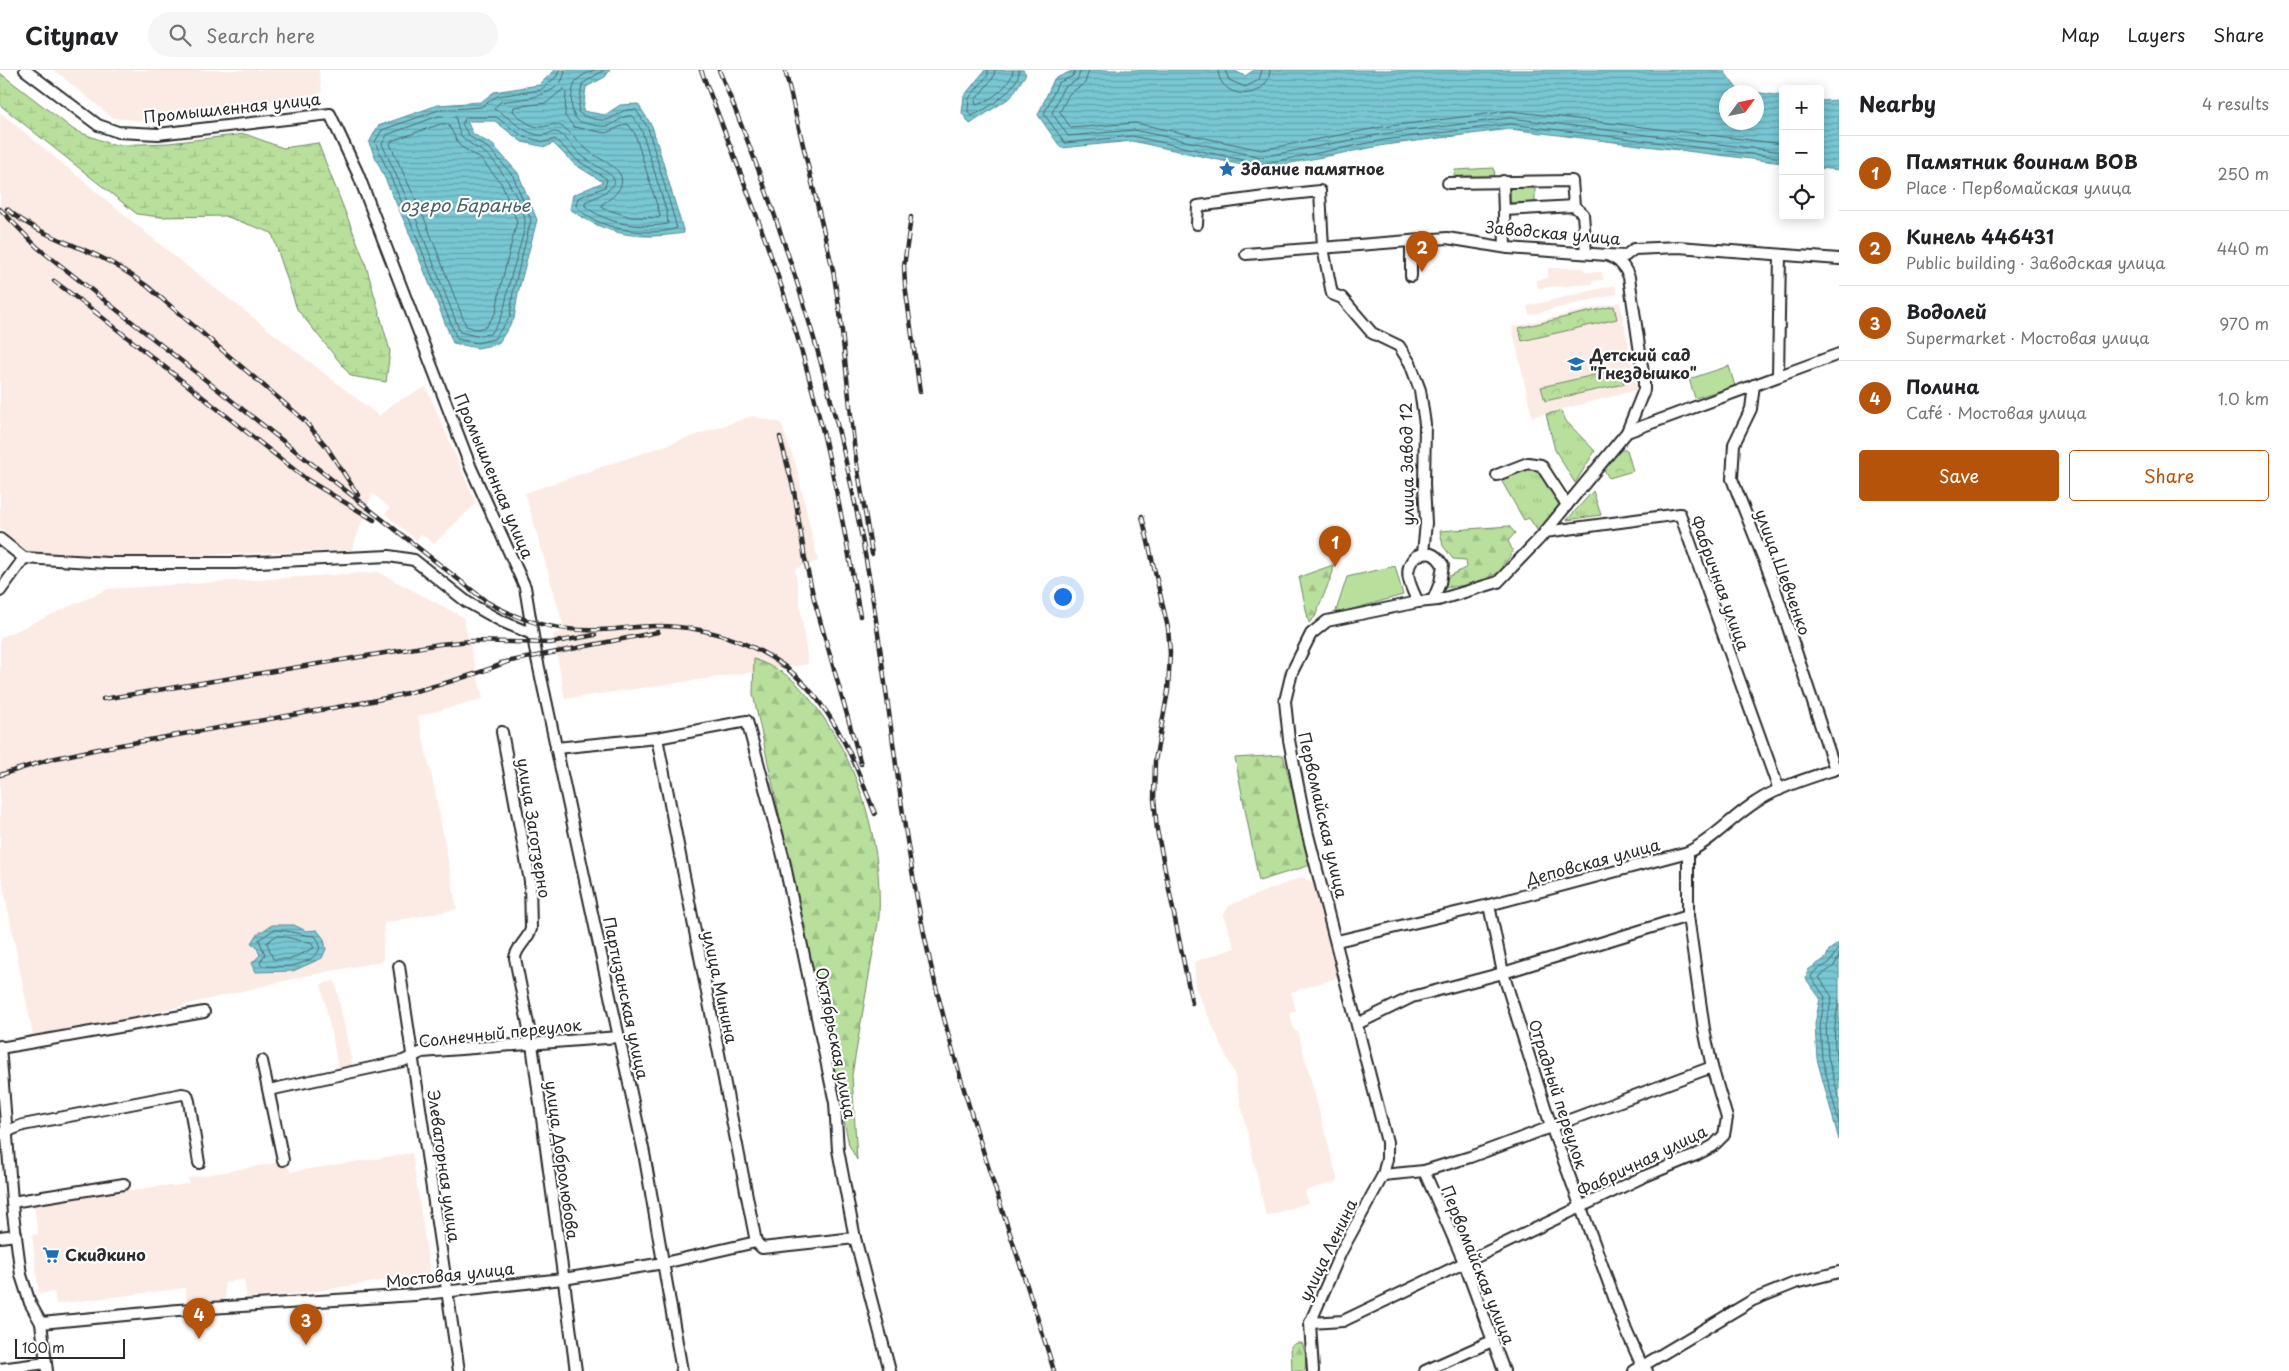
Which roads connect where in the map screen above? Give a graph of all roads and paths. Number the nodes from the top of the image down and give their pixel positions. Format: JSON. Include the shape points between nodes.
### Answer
{"nodes":[{"id":1,"x":25,"y":70,"type":"edge"},
{"id":2,"x":1503,"y":181,"type":"junction"},
{"id":3,"x":1448,"y":183,"type":"dead end"},
{"id":4,"x":1574,"y":206,"type":"junction"},
{"id":5,"x":1504,"y":210,"type":"junction"},
{"id":6,"x":1197,"y":224,"type":"dead end"},
{"id":7,"x":1411,"y":242,"type":"junction"},
{"id":8,"x":1505,"y":247,"type":"junction"},
{"id":9,"x":1323,"y":248,"type":"junction"},
{"id":10,"x":1586,"y":253,"type":"junction"},
{"id":11,"x":1246,"y":254,"type":"dead end"},
{"id":12,"x":1606,"y":255,"type":"junction"},
{"id":13,"x":1780,"y":255,"type":"junction"},
{"id":14,"x":1839,"y":259,"type":"edge"},
{"id":15,"x":1411,"y":276,"type":"dead end"},
{"id":16,"x":1839,"y":354,"type":"edge"},
{"id":17,"x":1778,"y":376,"type":"junction"},
{"id":18,"x":1754,"y":385,"type":"junction"},
{"id":19,"x":1627,"y":432,"type":"junction"},
{"id":20,"x":1497,"y":474,"type":"dead end"},
{"id":21,"x":1567,"y":505,"type":"junction"},
{"id":22,"x":1544,"y":532,"type":"junction"},
{"id":23,"x":0,"y":539,"type":"edge"},
{"id":24,"x":1423,"y":553,"type":"junction"},
{"id":25,"x":24,"y":558,"type":"junction"},
{"id":26,"x":0,"y":592,"type":"edge"},
{"id":27,"x":1433,"y":600,"type":"junction"},
{"id":28,"x":1418,"y":602,"type":"junction"},
{"id":29,"x":532,"y":634,"type":"junction"},
{"id":30,"x":502,"y":732,"type":"dead end"},
{"id":31,"x":657,"y":738,"type":"junction"},
{"id":32,"x":556,"y":748,"type":"junction"},
{"id":33,"x":1837,"y":769,"type":"edge"},
{"id":34,"x":1779,"y":790,"type":"junction"},
{"id":35,"x":1688,"y":852,"type":"junction"},
{"id":36,"x":1489,"y":905,"type":"junction"},
{"id":37,"x":1688,"y":916,"type":"junction"},
{"id":38,"x":1337,"y":941,"type":"junction"},
{"id":39,"x":516,"y":954,"type":"joint"},
{"id":40,"x":398,"y":966,"type":"dead end"},
{"id":41,"x":1503,"y":973,"type":"junction"},
{"id":42,"x":204,"y":1012,"type":"dead end"},
{"id":43,"x":1357,"y":1024,"type":"junction"},
{"id":44,"x":619,"y":1037,"type":"junction"},
{"id":45,"x":532,"y":1044,"type":"junction"},
{"id":46,"x":0,"y":1047,"type":"edge"},
{"id":47,"x":413,"y":1056,"type":"junction"},
{"id":48,"x":262,"y":1061,"type":"dead end"},
{"id":49,"x":1712,"y":1067,"type":"junction"},
{"id":50,"x":269,"y":1090,"type":"junction"},
{"id":51,"x":1551,"y":1126,"type":"junction"},
{"id":52,"x":4,"y":1133,"type":"edge"},
{"id":53,"x":283,"y":1160,"type":"dead end"},
{"id":54,"x":199,"y":1163,"type":"dead end"},
{"id":55,"x":1424,"y":1171,"type":"junction"},
{"id":56,"x":1383,"y":1175,"type":"junction"},
{"id":57,"x":124,"y":1184,"type":"dead end"},
{"id":58,"x":12,"y":1202,"type":"junction"},
{"id":59,"x":1582,"y":1208,"type":"junction"},
{"id":60,"x":16,"y":1235,"type":"junction"},
{"id":61,"x":0,"y":1237,"type":"edge"},
{"id":62,"x":856,"y":1238,"type":"junction"},
{"id":63,"x":756,"y":1242,"type":"junction"},
{"id":64,"x":1464,"y":1262,"type":"junction"},
{"id":65,"x":664,"y":1263,"type":"junction"},
{"id":66,"x":1839,"y":1272,"type":"edge"},
{"id":67,"x":563,"y":1278,"type":"junction"},
{"id":68,"x":447,"y":1291,"type":"junction"},
{"id":69,"x":41,"y":1323,"type":"junction"},
{"id":70,"x":1310,"y":1323,"type":"junction"},
{"id":71,"x":1492,"y":1341,"type":"junction"},
{"id":72,"x":46,"y":1367,"type":"edge"},
{"id":73,"x":0,"y":1368,"type":"edge"},
{"id":74,"x":1641,"y":1369,"type":"edge"},
{"id":75,"x":458,"y":1371,"type":"edge"},
{"id":76,"x":576,"y":1371,"type":"edge"},
{"id":77,"x":682,"y":1371,"type":"edge"},
{"id":78,"x":890,"y":1371,"type":"edge"},
{"id":79,"x":1313,"y":1371,"type":"edge"},
{"id":80,"x":1426,"y":1371,"type":"edge"},
{"id":81,"x":1504,"y":1371,"type":"edge"}],
"edges":[{"from":1,"to":29,"type":"street","name":"Промышленная улица","via":[[98,125],[118,132],[158,134],[330,114],[358,174],[471,468],[525,587]]},
{"from":2,"to":3,"type":"street"},
{"from":2,"to":4,"type":"street","via":[[1572,181]]},
{"from":2,"to":5,"type":"street"},
{"from":4,"to":5,"type":"street","name":"Заводская улица"},
{"from":4,"to":10,"type":"street","via":[[1583,214]]},
{"from":5,"to":8,"type":"street"},
{"from":6,"to":9,"type":"street","via":[[1198,206],[1320,191]]},
{"from":7,"to":8,"type":"street","name":"Заводская улица","via":[[1447,238]]},
{"from":7,"to":9,"type":"street","name":"Заводская улица"},
{"from":7,"to":15,"type":"street"},
{"from":8,"to":10,"type":"street","name":"Заводская улица"},
{"from":9,"to":11,"type":"street","name":"Заводская улица"},
{"from":9,"to":24,"type":"street","name":"улица Завод 12","via":[[1332,294],[1346,302],[1372,333],[1399,346],[1410,363],[1420,390],[1425,424],[1426,523]]},
{"from":10,"to":12,"type":"street","name":"Заводская улица"},
{"from":12,"to":13,"type":"street","name":"Заводская улица","via":[[1625,256],[1634,249],[1678,247]]},
{"from":12,"to":19,"type":"street","via":[[1624,266],[1629,277],[1644,380],[1644,390]]},
{"from":13,"to":14,"type":"street","name":"Заводская улица"},
{"from":13,"to":17,"type":"street"},
{"from":16,"to":17,"type":"street"},
{"from":17,"to":18,"type":"street"},
{"from":18,"to":19,"type":"street"},
{"from":18,"to":33,"type":"street","name":"улица Шевченко","via":[[1751,409],[1734,444],[1732,480],[1774,584]]},
{"from":19,"to":21,"type":"street","name":"Первомайская улица"},
{"from":20,"to":21,"type":"street","via":[[1528,463],[1541,464]]},
{"from":21,"to":22,"type":"street","name":"Первомайская улица"},
{"from":22,"to":27,"type":"street","name":"Первомайская улица","via":[[1498,582]]},
{"from":22,"to":34,"type":"street","name":"Фабричная улица","via":[[1680,514]]},
{"from":23,"to":25,"type":"street"},
{"from":24,"to":27,"type":"street","via":[[1437,555],[1443,565]]},
{"from":24,"to":28,"type":"street","via":[[1413,559],[1408,568],[1408,579]]},
{"from":25,"to":26,"type":"street"},
{"from":25,"to":29,"type":"street","via":[[108,563],[236,563],[389,556],[414,560],[467,602]]},
{"from":27,"to":28,"type":"street","name":"Первомайская улица"},
{"from":28,"to":38,"type":"street","name":"Первомайская улица","via":[[1327,621],[1311,634],[1292,672],[1285,701],[1289,740],[1307,831]]},
{"from":29,"to":32,"type":"street","name":"Партизанская улица"},
{"from":30,"to":39,"type":"street","name":"улица Заготзерно","via":[[530,881],[530,933]]},
{"from":31,"to":32,"type":"street"},
{"from":31,"to":62,"type":"street","name":"Октябрьская улица","via":[[747,721],[783,856],[835,1103],[838,1150]]},
{"from":31,"to":63,"type":"street","name":"улица Минина"},
{"from":32,"to":44,"type":"street","name":"Партизанская улица"},
{"from":33,"to":34,"type":"street","name":"Деповская улица"},
{"from":34,"to":35,"type":"street","name":"Деповская улица","via":[[1753,804],[1702,845]]},
{"from":35,"to":36,"type":"street","name":"Деповская улица"},
{"from":35,"to":37,"type":"street","name":"Фабричная улица"},
{"from":36,"to":38,"type":"street","name":"Деповская улица"},
{"from":36,"to":41,"type":"street","name":"Отрадный переулок"},
{"from":37,"to":41,"type":"street"},
{"from":37,"to":49,"type":"street","name":"Фабричная улица"},
{"from":38,"to":43,"type":"street","name":"Первомайская улица"},
{"from":39,"to":45,"type":"street","name":"улица Добролюбова"},
{"from":40,"to":47,"type":"street","name":"Элеваторная улица"},
{"from":41,"to":43,"type":"street","via":[[1412,997]]},
{"from":41,"to":51,"type":"street","name":"Отрадный переулок"},
{"from":42,"to":46,"type":"street"},
{"from":43,"to":56,"type":"street","name":"Первомайская улица","via":[[1387,1142]]},
{"from":44,"to":45,"type":"street","name":"Солнечный переулок"},
{"from":44,"to":65,"type":"street","name":"Партизанская улица"},
{"from":45,"to":47,"type":"street","name":"Солнечный переулок","via":[[501,1044],[422,1052]]},
{"from":45,"to":67,"type":"street","name":"улица Добролюбова"},
{"from":46,"to":52,"type":"street"},
{"from":47,"to":50,"type":"street","name":"Солнечный переулок","via":[[403,1061]]},
{"from":47,"to":68,"type":"street","name":"Элеваторная улица"},
{"from":48,"to":50,"type":"street"},
{"from":49,"to":51,"type":"street"},
{"from":49,"to":59,"type":"street","name":"Фабричная улица","via":[[1727,1118],[1724,1135],[1713,1146]]},
{"from":50,"to":53,"type":"street"},
{"from":51,"to":55,"type":"street"},
{"from":51,"to":59,"type":"street","name":"Отрадный переулок"},
{"from":52,"to":54,"type":"street","via":[[23,1125],[182,1094],[187,1095],[189,1101]]},
{"from":52,"to":58,"type":"street"},
{"from":55,"to":56,"type":"street"},
{"from":55,"to":64,"type":"street","name":"Первомайская улица"},
{"from":56,"to":70,"type":"street","name":"улица Ленина","via":[[1341,1252]]},
{"from":57,"to":58,"type":"street"},
{"from":58,"to":60,"type":"street"},
{"from":59,"to":64,"type":"street","name":"Фабричная улица"},
{"from":59,"to":74,"type":"street","name":"Отрадный переулок"},
{"from":60,"to":61,"type":"street"},
{"from":60,"to":69,"type":"street","via":[[21,1275]]},
{"from":62,"to":63,"type":"street","name":"Мостовая улица","via":[[778,1248],[762,1248]]},
{"from":62,"to":78,"type":"street","name":"Октябрьская улица"},
{"from":63,"to":65,"type":"street","name":"Мостовая улица"},
{"from":64,"to":70,"type":"street","name":"Фабричная улица","via":[[1344,1321]]},
{"from":64,"to":71,"type":"street","name":"Первомайская улица"},
{"from":65,"to":67,"type":"street","name":"Мостовая улица"},
{"from":65,"to":77,"type":"street","name":"Партизанская улица"},
{"from":66,"to":74,"type":"street","via":[[1795,1283],[1753,1300]]},
{"from":67,"to":68,"type":"street","name":"Мостовая улица"},
{"from":67,"to":76,"type":"street","name":"улица Добролюбова"},
{"from":68,"to":69,"type":"street","name":"Мостовая улица"},
{"from":68,"to":75,"type":"street","name":"Элеваторная улица"},
{"from":69,"to":72,"type":"street"},
{"from":70,"to":79,"type":"street","name":"улица Ленина"},
{"from":71,"to":80,"type":"street"},
{"from":71,"to":81,"type":"street","name":"Первомайская улица"},
{"from":72,"to":73,"type":"street"}]}
